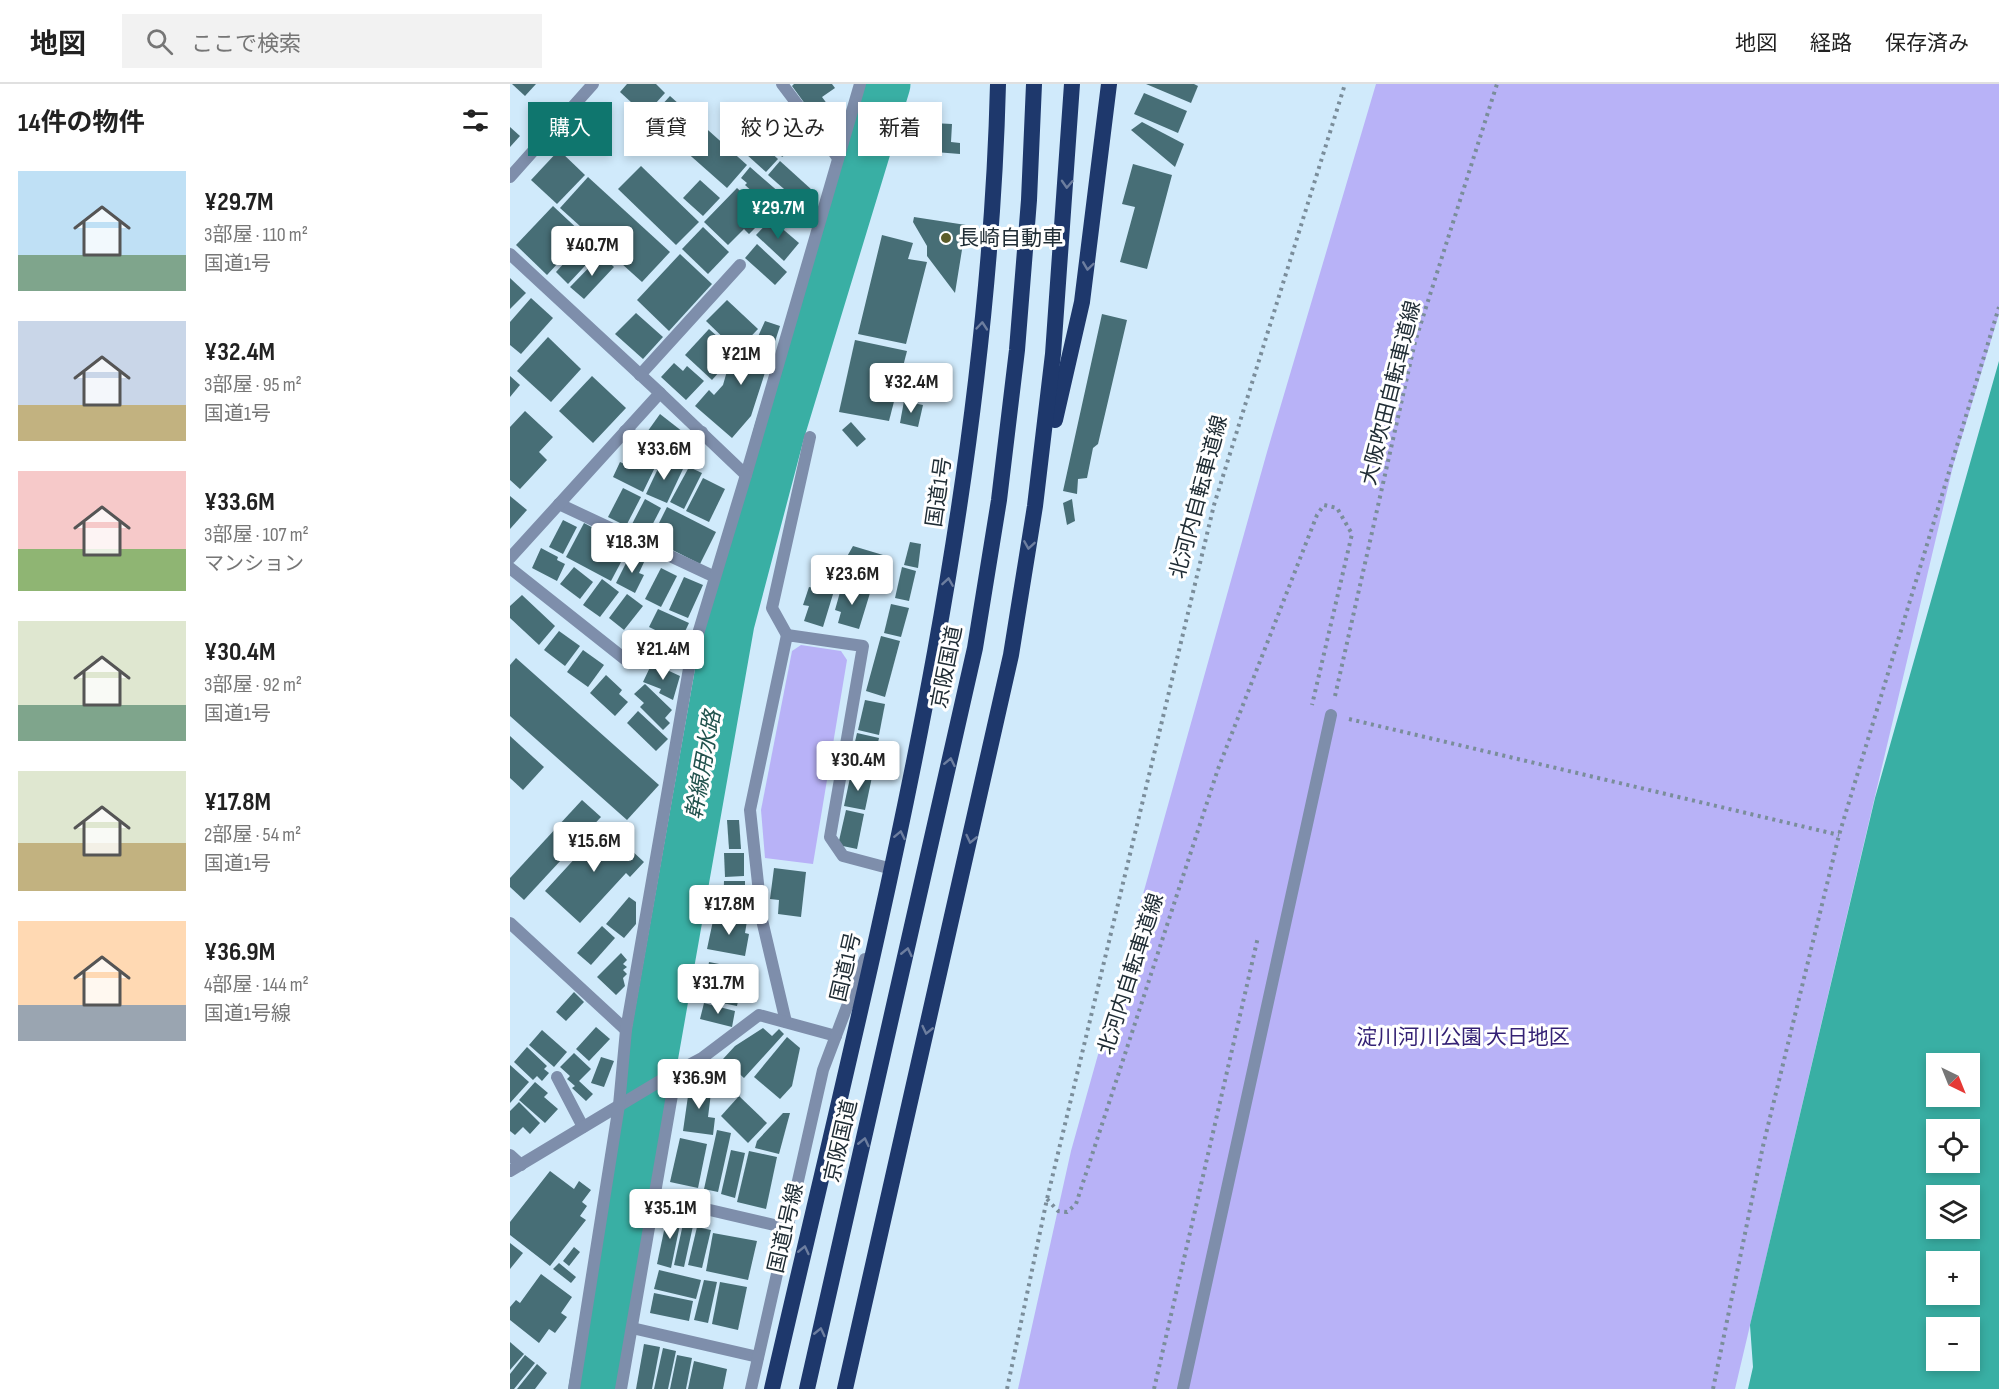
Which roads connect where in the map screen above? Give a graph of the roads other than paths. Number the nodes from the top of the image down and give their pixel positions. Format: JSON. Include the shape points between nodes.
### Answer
{"nodes":[{"id":1,"x":593,"y":84,"type":"edge"},
{"id":2,"x":782,"y":84,"type":"edge"},
{"id":3,"x":860,"y":84,"type":"edge"},
{"id":4,"x":998,"y":84,"type":"edge"},
{"id":5,"x":1034,"y":84,"type":"edge"},
{"id":6,"x":1072,"y":84,"type":"edge"},
{"id":7,"x":1108,"y":84,"type":"edge"},
{"id":8,"x":838,"y":158,"type":"junction"},
{"id":9,"x":510,"y":177,"type":"edge"},
{"id":10,"x":510,"y":254,"type":"edge"},
{"id":11,"x":740,"y":265,"type":"dead end"},
{"id":12,"x":640,"y":375,"type":"junction"},
{"id":13,"x":660,"y":393,"type":"junction"},
{"id":14,"x":625,"y":431,"type":"junction"},
{"id":15,"x":702,"y":432,"type":"junction"},
{"id":16,"x":810,"y":437,"type":"dead end"},
{"id":17,"x":746,"y":475,"type":"junction"},
{"id":18,"x":559,"y":504,"type":"junction"},
{"id":19,"x":1035,"y":506,"type":"junction"},
{"id":20,"x":510,"y":558,"type":"edge"},
{"id":21,"x":510,"y":568,"type":"edge"},
{"id":22,"x":715,"y":577,"type":"junction"},
{"id":23,"x":787,"y":635,"type":"junction"},
{"id":24,"x":626,"y":660,"type":"dead end"},
{"id":25,"x":1331,"y":715,"type":"road end"},
{"id":26,"x":892,"y":869,"type":"junction"},
{"id":27,"x":881,"y":918,"type":"junction"},
{"id":28,"x":512,"y":929,"type":"edge"},
{"id":29,"x":786,"y":1022,"type":"junction"},
{"id":30,"x":626,"y":1030,"type":"junction"},
{"id":31,"x":836,"y":1036,"type":"junction"},
{"id":32,"x":673,"y":1073,"type":"junction"},
{"id":33,"x":844,"y":1076,"type":"joint"},
{"id":34,"x":557,"y":1077,"type":"dead end"},
{"id":35,"x":623,"y":1103,"type":"junction"},
{"id":36,"x":583,"y":1127,"type":"junction"},
{"id":37,"x":510,"y":1155,"type":"edge"},
{"id":38,"x":515,"y":1168,"type":"edge"},
{"id":39,"x":654,"y":1197,"type":"junction"},
{"id":40,"x":787,"y":1228,"type":"junction"},
{"id":41,"x":632,"y":1328,"type":"junction"},
{"id":42,"x":758,"y":1357,"type":"junction"},
{"id":43,"x":574,"y":1389,"type":"edge"},
{"id":44,"x":621,"y":1389,"type":"edge"},
{"id":45,"x":751,"y":1389,"type":"edge"},
{"id":46,"x":772,"y":1389,"type":"edge"},
{"id":47,"x":807,"y":1389,"type":"edge"},
{"id":48,"x":845,"y":1389,"type":"edge"},
{"id":49,"x":1184,"y":1389,"type":"edge"}],
"edges":[{"from":1,"to":9,"type":"street"},
{"from":2,"to":8,"type":"street"},
{"from":3,"to":8,"type":"street"},
{"from":26,"to":4,"type":"highway","name":"国道1号","one_way":true,"via":[[922,730],[962,496],[988,262]]},
{"from":47,"to":5,"type":"highway","name":"京阪国道","one_way":true,"via":[[975,648],[999,500],[1017,350]]},
{"from":6,"to":19,"type":"highway","one_way":true,"via":[[1053,354]]},
{"from":7,"to":19,"type":"highway","one_way":true,"via":[[1082,302]]},
{"from":8,"to":17,"type":"street"},
{"from":10,"to":12,"type":"street"},
{"from":11,"to":12,"type":"street"},
{"from":12,"to":13,"type":"street"},
{"from":13,"to":14,"type":"street"},
{"from":13,"to":15,"type":"street"},
{"from":14,"to":15,"type":"street","via":[[689,463]]},
{"from":14,"to":18,"type":"street"},
{"from":15,"to":17,"type":"street"},
{"from":16,"to":23,"type":"street","via":[[772,608]]},
{"from":17,"to":22,"type":"street"},
{"from":18,"to":20,"type":"street"},
{"from":18,"to":22,"type":"street"},
{"from":19,"to":48,"type":"highway","one_way":true,"via":[[1011,654],[979,804]]},
{"from":21,"to":24,"type":"street"},
{"from":22,"to":30,"type":"street","via":[[691,657]]},
{"from":23,"to":26,"type":"street","via":[[863,646],[830,837],[843,856]]},
{"from":23,"to":29,"type":"street","via":[[750,810],[762,920]]},
{"from":25,"to":49,"type":"street"},
{"from":26,"to":27,"type":"highway","name":"国道1号"},
{"from":27,"to":31,"type":"street"},
{"from":27,"to":33,"type":"highway","name":"国道1号"},
{"from":28,"to":30,"type":"street"},
{"from":29,"to":31,"type":"street"},
{"from":29,"to":32,"type":"street","via":[[759,1015],[702,1058]]},
{"from":30,"to":35,"type":"street"},
{"from":31,"to":40,"type":"street","via":[[823,1070]]},
{"from":32,"to":35,"type":"street"},
{"from":32,"to":39,"type":"street"},
{"from":46,"to":33,"type":"highway","name":"国道1号線","one_way":true},
{"from":34,"to":36,"type":"street"},
{"from":35,"to":36,"type":"street"},
{"from":35,"to":43,"type":"street"},
{"from":36,"to":38,"type":"street"},
{"from":37,"to":38,"type":"street"},
{"from":39,"to":40,"type":"street"},
{"from":39,"to":41,"type":"street"},
{"from":40,"to":42,"type":"street"},
{"from":41,"to":42,"type":"street"},
{"from":41,"to":44,"type":"street"},
{"from":42,"to":45,"type":"street"}]}
